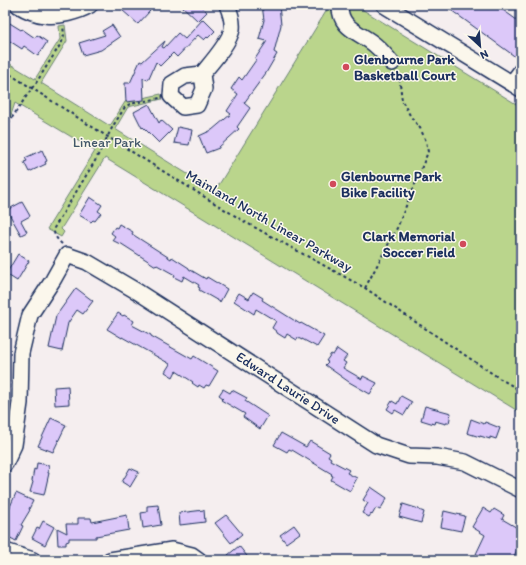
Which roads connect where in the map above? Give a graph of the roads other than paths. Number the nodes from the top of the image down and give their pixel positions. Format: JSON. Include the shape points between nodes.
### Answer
{"nodes":[{"id":1,"x":18,"y":5,"type":"edge"},
{"id":2,"x":90,"y":5,"type":"edge"},
{"id":3,"x":227,"y":5,"type":"edge"},
{"id":4,"x":340,"y":5,"type":"edge"},
{"id":5,"x":384,"y":5,"type":"edge"},
{"id":6,"x":392,"y":63,"type":"road end"},
{"id":7,"x":521,"y":71,"type":"edge"},
{"id":8,"x":202,"y":74,"type":"junction"},
{"id":9,"x":517,"y":86,"type":"edge"},
{"id":10,"x":5,"y":464,"type":"edge"},
{"id":11,"x":521,"y":490,"type":"edge"},
{"id":12,"x":5,"y":551,"type":"edge"},
{"id":13,"x":33,"y":560,"type":"edge"},
{"id":14,"x":110,"y":560,"type":"edge"},
{"id":15,"x":199,"y":560,"type":"edge"}],
"edges":[{"from":1,"to":2,"type":"street","via":[[45,15],[72,12]]},
{"from":3,"to":8,"type":"street","via":[[232,29],[226,43]]},
{"from":4,"to":6,"type":"street","via":[[342,19],[347,26],[375,45]]},
{"from":5,"to":9,"type":"street"},
{"from":7,"to":9,"type":"street"},
{"from":8,"to":8,"type":"street","via":[[204,89],[197,105],[183,107],[171,96],[172,84],[185,76]]},
{"from":10,"to":11,"type":"street","name":"Edward Laurie Drive","via":[[14,445],[20,404],[21,353],[30,315],[67,255],[87,262],[138,292],[376,445],[409,456],[465,462]]},
{"from":12,"to":13,"type":"street"},
{"from":14,"to":15,"type":"street","via":[[172,550],[192,555]]}]}
